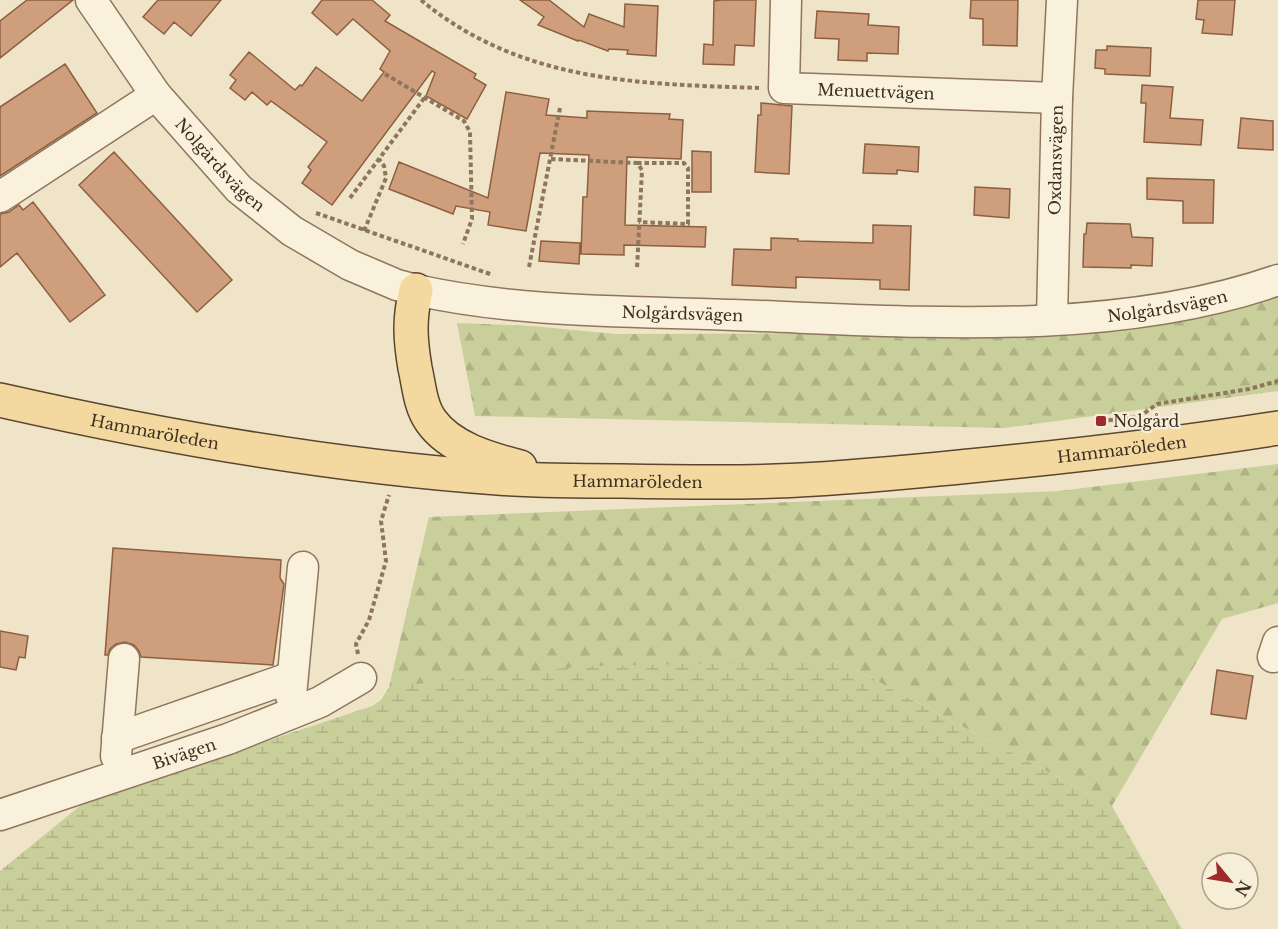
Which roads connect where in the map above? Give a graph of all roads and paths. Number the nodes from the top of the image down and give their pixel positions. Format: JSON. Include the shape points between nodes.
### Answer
{"nodes":[{"id":1,"x":92,"y":0,"type":"edge"},
{"id":2,"x":422,"y":0,"type":"edge"},
{"id":3,"x":786,"y":0,"type":"edge"},
{"id":4,"x":1062,"y":0,"type":"edge"},
{"id":5,"x":385,"y":74,"type":"dead end"},
{"id":6,"x":784,"y":88,"type":"junction"},
{"id":7,"x":156,"y":95,"type":"junction"},
{"id":8,"x":424,"y":97,"type":"junction"},
{"id":9,"x":1057,"y":98,"type":"junction"},
{"id":10,"x":561,"y":108,"type":"dead end"},
{"id":11,"x":379,"y":159,"type":"junction"},
{"id":12,"x":550,"y":159,"type":"junction"},
{"id":13,"x":637,"y":163,"type":"junction"},
{"id":14,"x":0,"y":197,"type":"edge"},
{"id":15,"x":350,"y":198,"type":"dead end"},
{"id":16,"x":308,"y":210,"type":"dead end"},
{"id":17,"x":639,"y":222,"type":"junction"},
{"id":18,"x":364,"y":231,"type":"junction"},
{"id":19,"x":463,"y":244,"type":"dead end"},
{"id":20,"x":529,"y":267,"type":"dead end"},
{"id":21,"x":637,"y":269,"type":"dead end"},
{"id":22,"x":502,"y":277,"type":"dead end"},
{"id":23,"x":1278,"y":279,"type":"edge"},
{"id":24,"x":416,"y":290,"type":"junction"},
{"id":25,"x":1052,"y":319,"type":"junction"},
{"id":26,"x":1278,"y":381,"type":"edge"},
{"id":27,"x":0,"y":400,"type":"edge"},
{"id":28,"x":1101,"y":422,"type":"dead end"},
{"id":29,"x":1278,"y":428,"type":"edge"},
{"id":30,"x":400,"y":469,"type":"junction"},
{"id":31,"x":568,"y":480,"type":"junction"},
{"id":32,"x":303,"y":567,"type":"dead end"},
{"id":33,"x":124,"y":659,"type":"dead end"},
{"id":34,"x":292,"y":677,"type":"junction"},
{"id":35,"x":362,"y":678,"type":"joint"},
{"id":36,"x":290,"y":714,"type":"junction"},
{"id":37,"x":117,"y":738,"type":"junction"},
{"id":38,"x":115,"y":777,"type":"junction"},
{"id":39,"x":0,"y":815,"type":"edge"}],
"edges":[{"from":1,"to":7,"type":"street","name":"Nolgårdsvägen"},
{"from":2,"to":6,"type":"path","via":[[444,19],[498,49],[568,71],[637,82]]},
{"from":3,"to":6,"type":"street"},
{"from":4,"to":9,"type":"street","name":"Oxdansvägen"},
{"from":5,"to":8,"type":"path"},
{"from":6,"to":9,"type":"street","name":"Menuettvägen"},
{"from":7,"to":14,"type":"street"},
{"from":7,"to":24,"type":"street","name":"Nolgårdsvägen","via":[[239,189],[262,209],[350,265]]},
{"from":8,"to":11,"type":"path"},
{"from":8,"to":19,"type":"path","via":[[464,121],[470,132],[472,219]]},
{"from":9,"to":25,"type":"street","name":"Oxdansvägen"},
{"from":10,"to":12,"type":"path"},
{"from":11,"to":15,"type":"path"},
{"from":11,"to":18,"type":"path","via":[[386,178]]},
{"from":12,"to":13,"type":"path"},
{"from":12,"to":20,"type":"path"},
{"from":13,"to":17,"type":"path","via":[[642,170]]},
{"from":13,"to":17,"type":"path","via":[[684,163],[688,168],[688,224]]},
{"from":16,"to":18,"type":"path"},
{"from":17,"to":21,"type":"path"},
{"from":18,"to":22,"type":"path"},
{"from":23,"to":25,"type":"street","name":"Nolgårdsvägen","via":[[1183,304],[1124,314]]},
{"from":24,"to":25,"type":"street","name":"Nolgårdsvägen","via":[[532,308],[897,321]]},
{"from":24,"to":31,"type":"main road","via":[[410,337],[422,402],[430,420],[448,439],[468,449],[503,463]]},
{"from":26,"to":28,"type":"path","via":[[1158,404],[1139,417]]},
{"from":27,"to":30,"type":"main road","name":"Hammaröleden","via":[[194,440]]},
{"from":29,"to":31,"type":"main road","name":"Hammaröleden","via":[[1187,442],[913,471],[777,481]]},
{"from":30,"to":31,"type":"main road","name":"Hammaröleden"},
{"from":30,"to":35,"type":"path","via":[[381,521],[386,561],[369,620],[356,644]]},
{"from":32,"to":34,"type":"street"},
{"from":33,"to":37,"type":"street"},
{"from":34,"to":36,"type":"street"},
{"from":34,"to":37,"type":"street"},
{"from":35,"to":36,"type":"street","name":"Bivägen"},
{"from":36,"to":38,"type":"street","name":"Bivägen"},
{"from":37,"to":38,"type":"street"},
{"from":38,"to":39,"type":"street","name":"Bivägen"}]}
